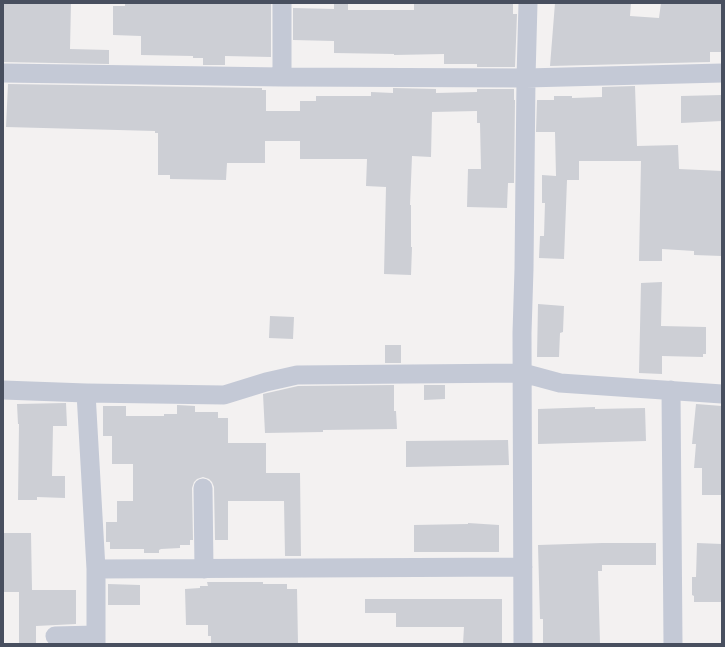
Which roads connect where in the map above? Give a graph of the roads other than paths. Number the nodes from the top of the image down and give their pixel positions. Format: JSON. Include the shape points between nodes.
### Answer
{"nodes":[{"id":1,"x":282,"y":3,"type":"edge"},
{"id":2,"x":528,"y":3,"type":"edge"},
{"id":3,"x":3,"y":73,"type":"edge"},
{"id":4,"x":722,"y":73,"type":"edge"},
{"id":5,"x":282,"y":78,"type":"junction"},
{"id":6,"x":526,"y":78,"type":"junction"},
{"id":7,"x":523,"y":373,"type":"junction"},
{"id":8,"x":3,"y":390,"type":"edge"},
{"id":9,"x":671,"y":390,"type":"junction"},
{"id":10,"x":86,"y":393,"type":"junction"},
{"id":11,"x":722,"y":394,"type":"edge"},
{"id":12,"x":203,"y":488,"type":"dead end"},
{"id":13,"x":523,"y":567,"type":"junction"},
{"id":14,"x":96,"y":569,"type":"junction"},
{"id":15,"x":204,"y":569,"type":"junction"},
{"id":16,"x":55,"y":636,"type":"dead end"},
{"id":17,"x":96,"y":640,"type":"edge"},
{"id":18,"x":523,"y":644,"type":"edge"},
{"id":19,"x":673,"y":644,"type":"edge"}],
"edges":[{"from":1,"to":5,"type":"street"},
{"from":2,"to":6,"type":"street"},
{"from":3,"to":5,"type":"street"},
{"from":4,"to":6,"type":"street"},
{"from":5,"to":6,"type":"street"},
{"from":6,"to":7,"type":"street"},
{"from":7,"to":9,"type":"street","via":[[560,383]]},
{"from":7,"to":10,"type":"street","via":[[297,375],[224,395]]},
{"from":7,"to":13,"type":"street"},
{"from":8,"to":10,"type":"street"},
{"from":9,"to":11,"type":"street"},
{"from":9,"to":19,"type":"street"},
{"from":10,"to":14,"type":"street"},
{"from":12,"to":15,"type":"street"},
{"from":13,"to":15,"type":"street"},
{"from":13,"to":18,"type":"street"},
{"from":14,"to":15,"type":"street"},
{"from":14,"to":17,"type":"street"},
{"from":16,"to":17,"type":"street"}]}
